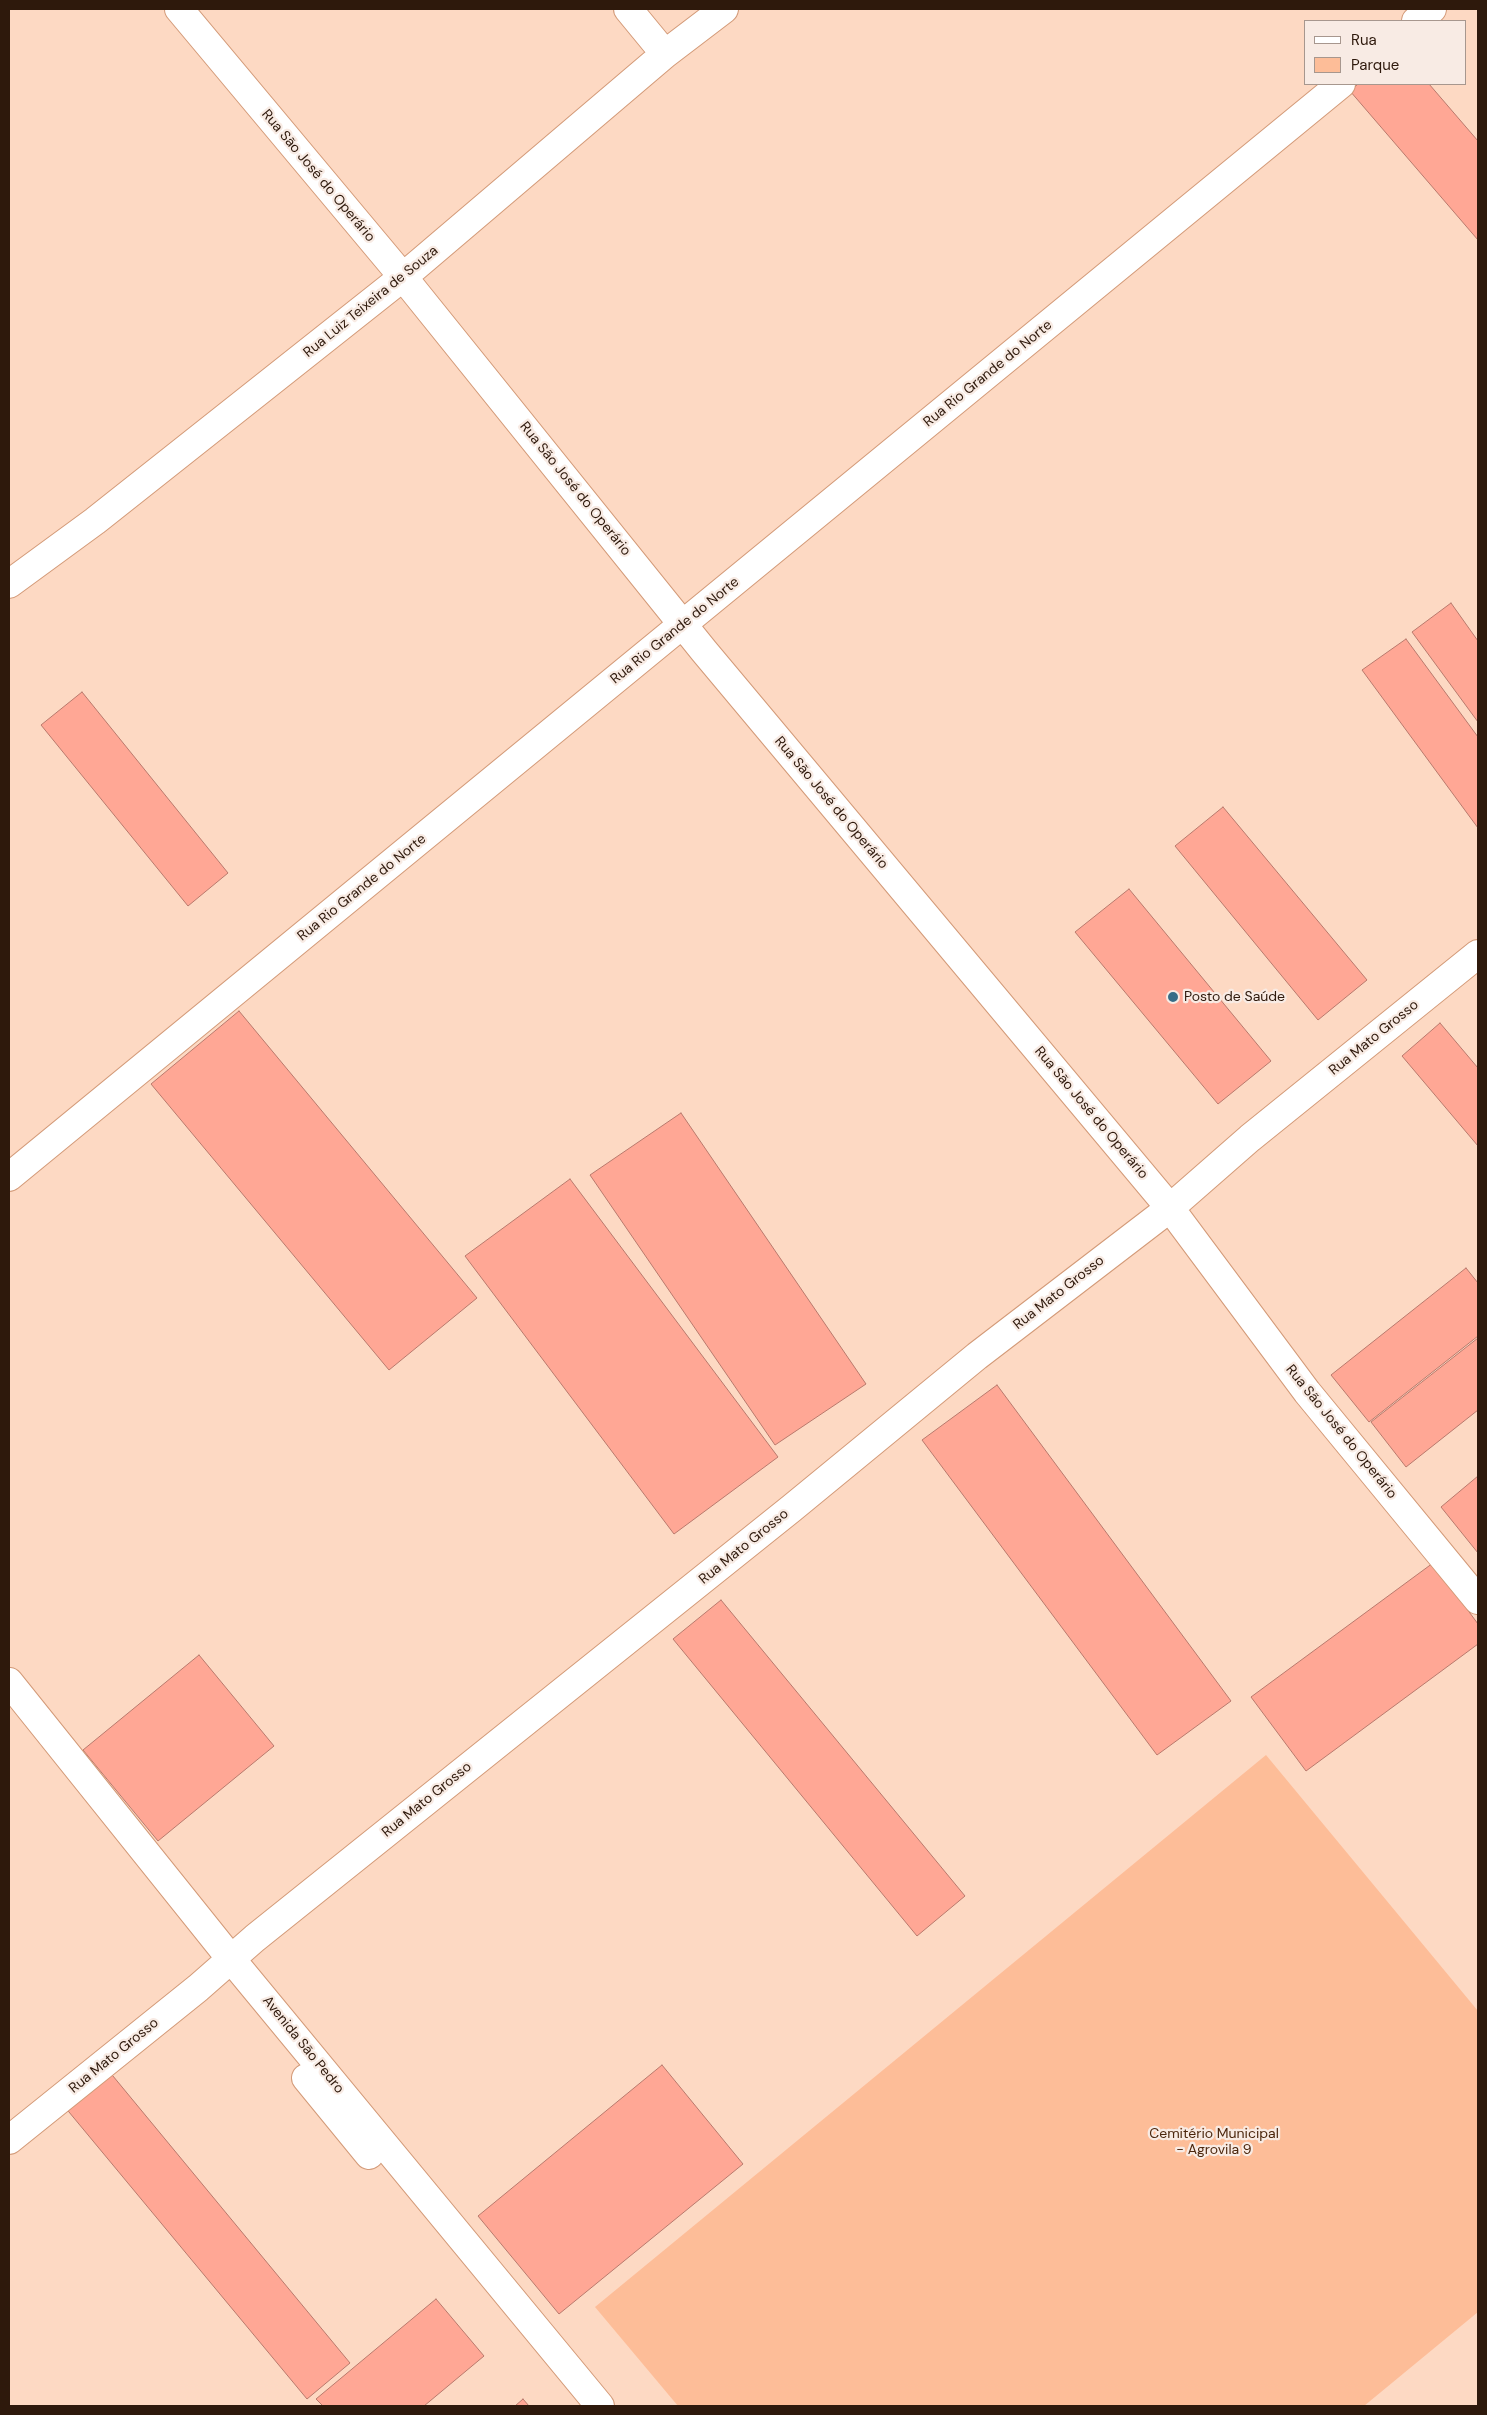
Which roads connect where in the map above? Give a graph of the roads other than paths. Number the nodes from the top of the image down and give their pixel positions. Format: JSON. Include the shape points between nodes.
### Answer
{"nodes":[{"id":1,"x":179,"y":9,"type":"edge"},
{"id":2,"x":628,"y":9,"type":"edge"},
{"id":3,"x":724,"y":9,"type":"edge"},
{"id":4,"x":1422,"y":9,"type":"edge"},
{"id":5,"x":1432,"y":9,"type":"edge"},
{"id":6,"x":1408,"y":20,"type":"edge"},
{"id":7,"x":1417,"y":20,"type":"edge"},
{"id":8,"x":665,"y":54,"type":"junction"},
{"id":9,"x":1335,"y":85,"type":"edge"},
{"id":10,"x":1339,"y":85,"type":"edge"},
{"id":11,"x":403,"y":277,"type":"junction"},
{"id":12,"x":9,"y":584,"type":"edge"},
{"id":13,"x":680,"y":619,"type":"junction"},
{"id":14,"x":1478,"y":954,"type":"edge"},
{"id":15,"x":9,"y":1156,"type":"edge"},
{"id":16,"x":9,"y":1178,"type":"edge"},
{"id":17,"x":1170,"y":1208,"type":"junction"},
{"id":18,"x":1478,"y":1600,"type":"edge"},
{"id":19,"x":9,"y":1682,"type":"edge"},
{"id":20,"x":9,"y":1712,"type":"edge"},
{"id":21,"x":227,"y":1964,"type":"junction"},
{"id":22,"x":9,"y":2140,"type":"edge"},
{"id":23,"x":577,"y":2406,"type":"edge"},
{"id":24,"x":600,"y":2406,"type":"edge"}],
"edges":[{"from":1,"to":11,"type":"street","name":"Rua São José do Operário"},
{"from":2,"to":8,"type":"street"},
{"from":3,"to":8,"type":"street","name":"Rua Luiz Teixeira de Souza"},
{"from":4,"to":6,"type":"street"},
{"from":5,"to":7,"type":"street"},
{"from":8,"to":11,"type":"street","name":"Rua Luiz Teixeira de Souza"},
{"from":9,"to":13,"type":"street","name":"Rua Rio Grande do Norte"},
{"from":10,"to":13,"type":"street","name":"Rua Rio Grande do Norte"},
{"from":11,"to":12,"type":"street","name":"Rua Luiz Teixeira de Souza","via":[[103,515]]},
{"from":11,"to":13,"type":"street","name":"Rua São José do Operário"},
{"from":13,"to":15,"type":"street","name":"Rua Rio Grande do Norte","via":[[656,627],[260,958]]},
{"from":13,"to":16,"type":"street","name":"Rua Rio Grande do Norte"},
{"from":13,"to":17,"type":"street","name":"Rua São José do Operário"},
{"from":14,"to":17,"type":"street","name":"Rua Mato Grosso","via":[[1250,1138]]},
{"from":17,"to":18,"type":"street","name":"Rua São José do Operário","via":[[1308,1392]]},
{"from":17,"to":21,"type":"street","name":"Rua Mato Grosso","via":[[977,1356],[785,1514],[255,1938]]},
{"from":19,"to":21,"type":"street","name":"Avenida São Pedro"},
{"from":20,"to":21,"type":"street","name":"Avenida São Pedro"},
{"from":21,"to":22,"type":"street","name":"Rua Mato Grosso"},
{"from":21,"to":23,"type":"street","name":"Avenida São Pedro","via":[[336,2116],[508,2319]]},
{"from":21,"to":24,"type":"street","name":"Avenida São Pedro"}]}
